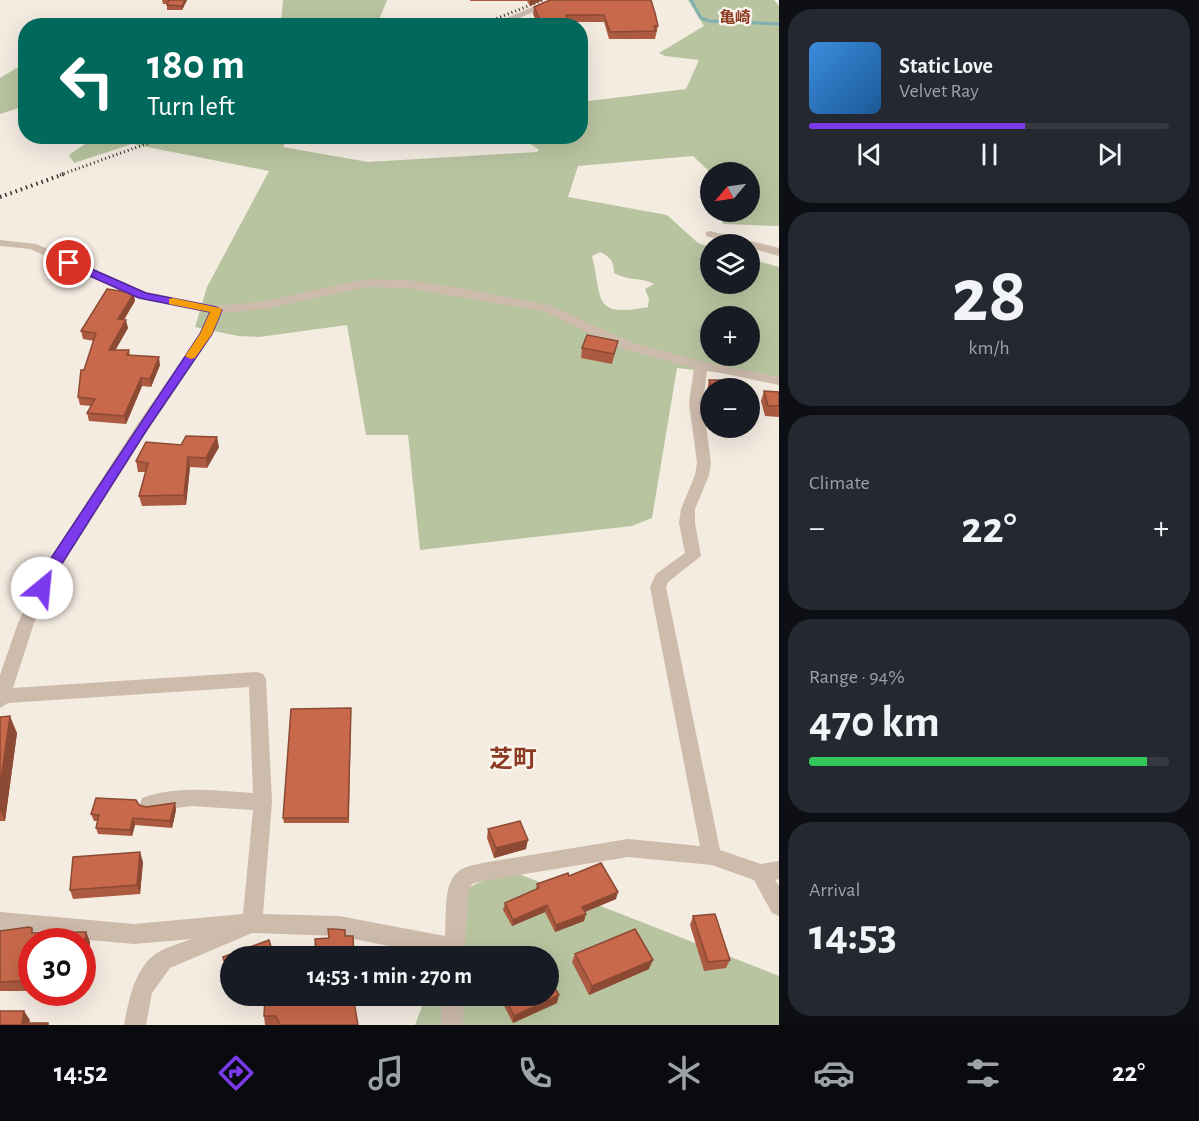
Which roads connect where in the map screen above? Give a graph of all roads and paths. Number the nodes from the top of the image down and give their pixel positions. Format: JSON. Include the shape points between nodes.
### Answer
{"nodes":[{"id":1,"x":556,"y":0,"type":"edge"},
{"id":2,"x":512,"y":18,"type":"edge"},
{"id":3,"x":0,"y":243,"type":"edge"},
{"id":4,"x":760,"y":247,"type":"edge"},
{"id":5,"x":779,"y":252,"type":"edge"},
{"id":6,"x":216,"y":310,"type":"junction"},
{"id":7,"x":700,"y":365,"type":"edge"},
{"id":8,"x":701,"y":366,"type":"edge"},
{"id":9,"x":706,"y":366,"type":"edge"},
{"id":10,"x":779,"y":381,"type":"edge"},
{"id":11,"x":1,"y":699,"type":"edge"},
{"id":12,"x":262,"y":802,"type":"junction"},
{"id":13,"x":149,"y":804,"type":"edge"},
{"id":14,"x":712,"y":856,"type":"junction"},
{"id":15,"x":770,"y":871,"type":"edge"},
{"id":16,"x":779,"y":906,"type":"edge"},
{"id":17,"x":0,"y":922,"type":"edge"},
{"id":18,"x":252,"y":922,"type":"junction"},
{"id":19,"x":424,"y":946,"type":"edge"},
{"id":20,"x":455,"y":946,"type":"edge"},
{"id":21,"x":453,"y":1006,"type":"edge"},
{"id":22,"x":135,"y":1025,"type":"edge"},
{"id":23,"x":452,"y":1025,"type":"edge"}],
"edges":[{"from":1,"to":2,"type":"street"},
{"from":3,"to":6,"type":"street","via":[[32,246],[143,295]]},
{"from":4,"to":5,"type":"street"},
{"from":6,"to":7,"type":"street","via":[[265,305],[366,284],[407,284],[546,309],[625,345]]},
{"from":6,"to":11,"type":"street","via":[[206,334],[50,571],[26,623]]},
{"from":8,"to":14,"type":"street","via":[[696,403],[704,463],[687,509],[693,556],[662,578],[658,587]]},
{"from":9,"to":10,"type":"street"},
{"from":11,"to":12,"type":"street","via":[[257,679]]},
{"from":12,"to":13,"type":"street","via":[[186,797]]},
{"from":12,"to":18,"type":"street"},
{"from":14,"to":15,"type":"street"},
{"from":14,"to":20,"type":"street","via":[[628,848],[466,877],[459,885]]},
{"from":15,"to":16,"type":"street"},
{"from":17,"to":18,"type":"street","via":[[134,934]]},
{"from":18,"to":19,"type":"street","via":[[339,926]]},
{"from":18,"to":22,"type":"street","via":[[163,961],[142,991]]},
{"from":21,"to":23,"type":"street"}]}
